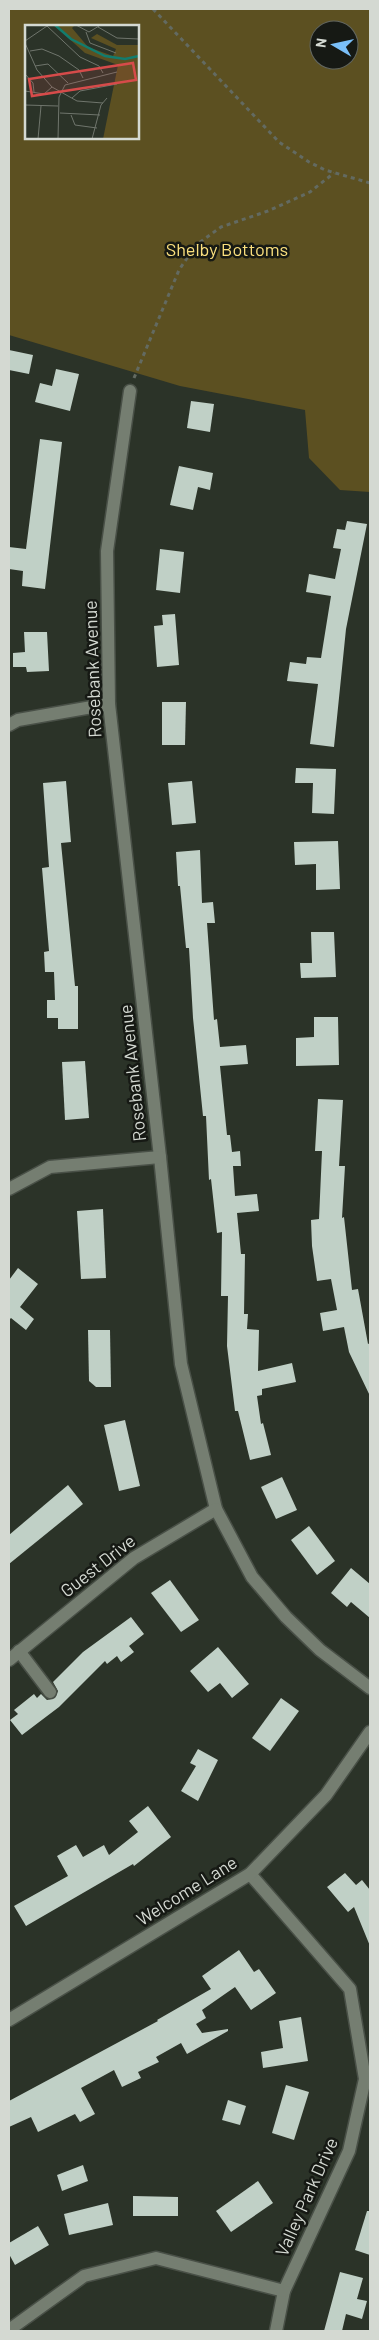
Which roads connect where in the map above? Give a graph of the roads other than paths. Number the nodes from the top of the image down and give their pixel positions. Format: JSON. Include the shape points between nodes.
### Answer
{"nodes":[{"id":1,"x":130,"y":391,"type":"road end"},
{"id":2,"x":109,"y":704,"type":"junction"},
{"id":3,"x":9,"y":725,"type":"edge"},
{"id":4,"x":160,"y":1157,"type":"junction"},
{"id":5,"x":9,"y":1189,"type":"edge"},
{"id":6,"x":216,"y":1509,"type":"junction"},
{"id":7,"x":20,"y":1651,"type":"junction"},
{"id":8,"x":9,"y":1660,"type":"edge"},
{"id":9,"x":370,"y":1688,"type":"edge"},
{"id":10,"x":50,"y":1692,"type":"dead end"},
{"id":11,"x":370,"y":1732,"type":"edge"},
{"id":12,"x":250,"y":1874,"type":"junction"},
{"id":13,"x":9,"y":2020,"type":"edge"},
{"id":14,"x":284,"y":2291,"type":"junction"},
{"id":15,"x":9,"y":2330,"type":"edge"},
{"id":16,"x":276,"y":2331,"type":"edge"}],
"edges":[{"from":1,"to":2,"type":"street","name":"Rosebank Avenue","via":[[107,551]]},
{"from":2,"to":3,"type":"street","via":[[18,720]]},
{"from":2,"to":4,"type":"street","name":"Rosebank Avenue"},
{"from":4,"to":5,"type":"street","via":[[50,1167]]},
{"from":4,"to":6,"type":"street","name":"Rosebank Avenue","via":[[181,1364]]},
{"from":6,"to":7,"type":"street","name":"Guest Drive","via":[[134,1558]]},
{"from":6,"to":9,"type":"street","name":"Rosebank Avenue","via":[[252,1577],[286,1617],[320,1650]]},
{"from":7,"to":8,"type":"street","name":"Guest Drive"},
{"from":7,"to":10,"type":"street"},
{"from":11,"to":12,"type":"street","name":"Welcome Lane","via":[[326,1795]]},
{"from":12,"to":13,"type":"street","name":"Welcome Lane"},
{"from":12,"to":14,"type":"street","name":"Valley Park Drive","via":[[350,1989],[365,2079],[350,2151]]},
{"from":14,"to":15,"type":"street","via":[[156,2258],[84,2276]]},
{"from":14,"to":16,"type":"street","name":"Valley Park Drive"}]}
